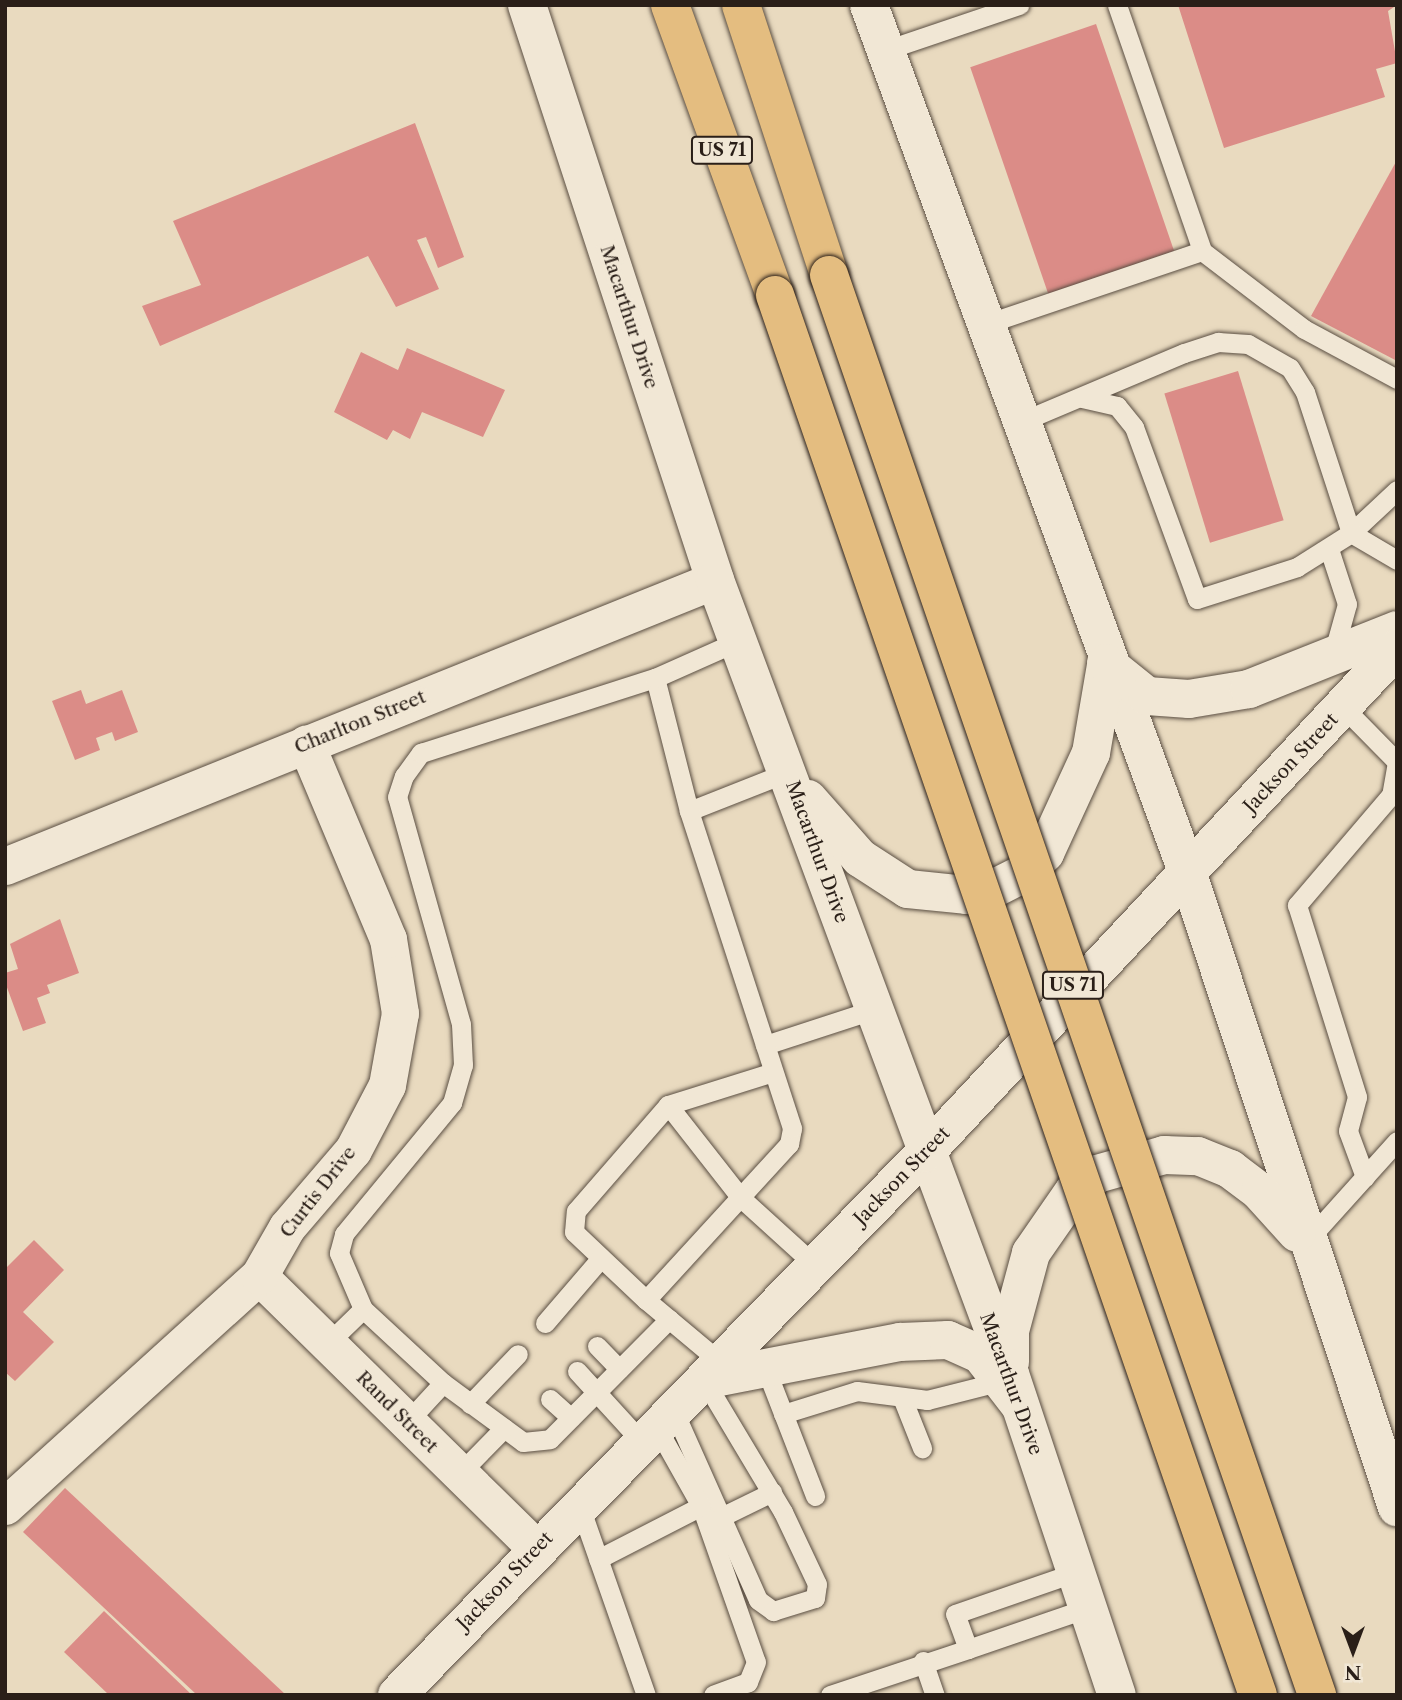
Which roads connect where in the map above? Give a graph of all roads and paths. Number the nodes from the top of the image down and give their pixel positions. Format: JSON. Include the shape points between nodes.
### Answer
{"nodes":[{"id":1,"x":527,"y":5,"type":"edge"},
{"id":2,"x":670,"y":5,"type":"edge"},
{"id":3,"x":741,"y":5,"type":"edge"},
{"id":4,"x":869,"y":5,"type":"edge"},
{"id":5,"x":1019,"y":5,"type":"edge"},
{"id":6,"x":1117,"y":5,"type":"edge"},
{"id":7,"x":883,"y":51,"type":"junction"},
{"id":8,"x":1202,"y":251,"type":"junction"},
{"id":9,"x":983,"y":326,"type":"junction"},
{"id":10,"x":1397,"y":379,"type":"edge"},
{"id":11,"x":1081,"y":398,"type":"junction"},
{"id":12,"x":1018,"y":424,"type":"junction"},
{"id":13,"x":1397,"y":490,"type":"edge"},
{"id":14,"x":1351,"y":533,"type":"junction"},
{"id":15,"x":1329,"y":549,"type":"junction"},
{"id":16,"x":1397,"y":560,"type":"edge"},
{"id":17,"x":715,"y":580,"type":"junction"},
{"id":18,"x":738,"y":641,"type":"junction"},
{"id":19,"x":1396,"y":645,"type":"edge"},
{"id":20,"x":1332,"y":655,"type":"junction"},
{"id":21,"x":1106,"y":663,"type":"junction"},
{"id":22,"x":655,"y":678,"type":"junction"},
{"id":23,"x":1343,"y":707,"type":"junction"},
{"id":24,"x":306,"y":744,"type":"junction"},
{"id":25,"x":788,"y":772,"type":"junction"},
{"id":26,"x":689,"y":811,"type":"junction"},
{"id":27,"x":5,"y":866,"type":"edge"},
{"id":28,"x":1188,"y":874,"type":"junction"},
{"id":29,"x":873,"y":1010,"type":"junction"},
{"id":30,"x":765,"y":1045,"type":"junction"},
{"id":31,"x":773,"y":1072,"type":"junction"},
{"id":32,"x":668,"y":1105,"type":"junction"},
{"id":33,"x":1397,"y":1141,"type":"edge"},
{"id":34,"x":925,"y":1153,"type":"junction"},
{"id":35,"x":1365,"y":1177,"type":"junction"},
{"id":36,"x":741,"y":1198,"type":"junction"},
{"id":37,"x":1305,"y":1242,"type":"junction"},
{"id":38,"x":600,"y":1259,"type":"junction"},
{"id":39,"x":815,"y":1265,"type":"junction"},
{"id":40,"x":258,"y":1276,"type":"junction"},
{"id":41,"x":646,"y":1300,"type":"junction"},
{"id":42,"x":561,"y":1305,"type":"junction"},
{"id":43,"x":363,"y":1310,"type":"junction"},
{"id":44,"x":669,"y":1319,"type":"junction"},
{"id":45,"x":574,"y":1320,"type":"dead end"},
{"id":46,"x":545,"y":1323,"type":"dead end"},
{"id":47,"x":328,"y":1343,"type":"junction"},
{"id":48,"x":597,"y":1346,"type":"dead end"},
{"id":49,"x":844,"y":1353,"type":"junction"},
{"id":50,"x":517,"y":1364,"type":"dead end"},
{"id":51,"x":619,"y":1369,"type":"junction"},
{"id":52,"x":577,"y":1370,"type":"dead end"},
{"id":53,"x":712,"y":1371,"type":"junction"},
{"id":54,"x":767,"y":1372,"type":"junction"},
{"id":55,"x":443,"y":1383,"type":"junction"},
{"id":56,"x":1010,"y":1387,"type":"junction"},
{"id":57,"x":598,"y":1390,"type":"junction"},
{"id":58,"x":856,"y":1391,"type":"junction"},
{"id":59,"x":550,"y":1399,"type":"dead end"},
{"id":60,"x":903,"y":1400,"type":"junction"},
{"id":61,"x":470,"y":1404,"type":"junction"},
{"id":62,"x":783,"y":1413,"type":"junction"},
{"id":63,"x":571,"y":1418,"type":"junction"},
{"id":64,"x":407,"y":1422,"type":"junction"},
{"id":65,"x":657,"y":1425,"type":"junction"},
{"id":66,"x":504,"y":1428,"type":"junction"},
{"id":67,"x":922,"y":1448,"type":"dead end"},
{"id":68,"x":460,"y":1474,"type":"junction"},
{"id":69,"x":772,"y":1492,"type":"junction"},
{"id":70,"x":815,"y":1496,"type":"dead end"},
{"id":71,"x":579,"y":1504,"type":"junction"},
{"id":72,"x":5,"y":1506,"type":"edge"},
{"id":73,"x":701,"y":1506,"type":"junction"},
{"id":74,"x":1397,"y":1507,"type":"edge"},
{"id":75,"x":721,"y":1517,"type":"junction"},
{"id":76,"x":536,"y":1548,"type":"junction"},
{"id":77,"x":598,"y":1559,"type":"junction"},
{"id":78,"x":1076,"y":1572,"type":"junction"},
{"id":79,"x":1088,"y":1608,"type":"junction"},
{"id":80,"x":968,"y":1650,"type":"junction"},
{"id":81,"x":923,"y":1661,"type":"junction"},
{"id":82,"x":397,"y":1695,"type":"edge"},
{"id":83,"x":646,"y":1695,"type":"edge"},
{"id":84,"x":713,"y":1695,"type":"edge"},
{"id":85,"x":830,"y":1695,"type":"edge"},
{"id":86,"x":935,"y":1695,"type":"edge"},
{"id":87,"x":1117,"y":1695,"type":"edge"},
{"id":88,"x":1258,"y":1695,"type":"edge"},
{"id":89,"x":1317,"y":1695,"type":"edge"}],
"edges":[{"from":1,"to":17,"type":"street","name":"Macarthur Drive"},
{"from":2,"to":88,"type":"highway","number":"US 71","bridge":true,"via":[[775,295]]},
{"from":3,"to":89,"type":"highway","number":"US 71","bridge":true,"via":[[829,275]]},
{"from":4,"to":7,"type":"street"},
{"from":5,"to":7,"type":"lane"},
{"from":6,"to":8,"type":"lane"},
{"from":7,"to":9,"type":"street"},
{"from":8,"to":9,"type":"lane"},
{"from":8,"to":10,"type":"lane","via":[[1304,329]]},
{"from":9,"to":12,"type":"street"},
{"from":11,"to":12,"type":"lane"},
{"from":11,"to":14,"type":"lane","via":[[1218,342],[1270,353],[1305,392]]},
{"from":11,"to":15,"type":"lane","via":[[1102,400],[1127,414],[1197,599],[1297,567]]},
{"from":12,"to":21,"type":"street"},
{"from":13,"to":14,"type":"lane"},
{"from":14,"to":15,"type":"lane"},
{"from":14,"to":16,"type":"lane"},
{"from":15,"to":20,"type":"lane","via":[[1347,604]]},
{"from":17,"to":18,"type":"street","name":"Macarthur Drive"},
{"from":17,"to":24,"type":"street","name":"Charlton Street"},
{"from":18,"to":22,"type":"lane"},
{"from":18,"to":25,"type":"street","name":"Macarthur Drive"},
{"from":19,"to":20,"type":"street"},
{"from":19,"to":23,"type":"street","name":"Jackson Street"},
{"from":20,"to":21,"type":"street","via":[[1249,689],[1189,699],[1147,696]]},
{"from":21,"to":25,"type":"street","via":[[1091,753],[1045,853],[1026,873],[995,888],[966,895],[908,889],[860,858]]},
{"from":21,"to":28,"type":"street"},
{"from":22,"to":26,"type":"lane"},
{"from":22,"to":43,"type":"lane","via":[[421,753],[404,776],[397,797],[461,1024],[463,1065],[452,1103],[344,1234],[339,1253]]},
{"from":23,"to":28,"type":"street","name":"Jackson Street"},
{"from":23,"to":35,"type":"lane","via":[[1396,762],[1391,794],[1297,905],[1357,1097],[1348,1131]]},
{"from":24,"to":27,"type":"street","name":"Charlton Street"},
{"from":24,"to":40,"type":"street","name":"Curtis Drive","via":[[388,939],[400,1013],[387,1085],[353,1150],[287,1227]]},
{"from":25,"to":26,"type":"lane"},
{"from":25,"to":29,"type":"street","name":"Macarthur Drive"},
{"from":26,"to":30,"type":"lane"},
{"from":28,"to":34,"type":"street","name":"Jackson Street"},
{"from":28,"to":37,"type":"street"},
{"from":29,"to":30,"type":"lane"},
{"from":29,"to":34,"type":"street","name":"Macarthur Drive"},
{"from":30,"to":31,"type":"lane"},
{"from":31,"to":32,"type":"lane"},
{"from":31,"to":36,"type":"lane","via":[[792,1128],[789,1144]]},
{"from":32,"to":36,"type":"lane"},
{"from":32,"to":38,"type":"lane","via":[[576,1211],[574,1232]]},
{"from":33,"to":35,"type":"lane"},
{"from":34,"to":39,"type":"street","name":"Jackson Street"},
{"from":34,"to":56,"type":"street","name":"Macarthur Drive"},
{"from":35,"to":37,"type":"lane"},
{"from":36,"to":39,"type":"lane"},
{"from":36,"to":41,"type":"lane"},
{"from":37,"to":56,"type":"street","via":[[1260,1192],[1230,1169],[1198,1156],[1164,1155],[1097,1174],[1074,1191],[1031,1253],[1010,1331]]},
{"from":37,"to":74,"type":"street"},
{"from":38,"to":41,"type":"lane"},
{"from":38,"to":42,"type":"lane"},
{"from":39,"to":53,"type":"street","name":"Jackson Street"},
{"from":40,"to":47,"type":"street","name":"Rand Street"},
{"from":40,"to":72,"type":"street","name":"Curtis Drive"},
{"from":41,"to":44,"type":"lane"},
{"from":42,"to":45,"type":"lane"},
{"from":42,"to":46,"type":"lane"},
{"from":43,"to":47,"type":"lane"},
{"from":43,"to":55,"type":"lane"},
{"from":44,"to":51,"type":"lane"},
{"from":44,"to":53,"type":"lane"},
{"from":47,"to":64,"type":"street","name":"Rand Street"},
{"from":48,"to":51,"type":"lane"},
{"from":49,"to":54,"type":"street"},
{"from":49,"to":56,"type":"street","via":[[948,1340],[981,1355]]},
{"from":49,"to":58,"type":"lane"},
{"from":50,"to":61,"type":"lane"},
{"from":51,"to":57,"type":"lane"},
{"from":52,"to":57,"type":"lane"},
{"from":53,"to":54,"type":"street"},
{"from":53,"to":65,"type":"street","name":"Jackson Street"},
{"from":53,"to":69,"type":"lane"},
{"from":54,"to":62,"type":"lane"},
{"from":55,"to":61,"type":"lane"},
{"from":55,"to":64,"type":"lane"},
{"from":56,"to":60,"type":"lane","via":[[927,1401]]},
{"from":56,"to":78,"type":"street","name":"Macarthur Drive"},
{"from":57,"to":63,"type":"lane"},
{"from":57,"to":65,"type":"lane"},
{"from":58,"to":60,"type":"lane"},
{"from":58,"to":62,"type":"lane"},
{"from":59,"to":63,"type":"lane"},
{"from":60,"to":67,"type":"lane"},
{"from":61,"to":66,"type":"lane"},
{"from":62,"to":70,"type":"lane"},
{"from":63,"to":66,"type":"lane","via":[[550,1439],[523,1442]]},
{"from":64,"to":68,"type":"street","name":"Rand Street"},
{"from":65,"to":71,"type":"street","name":"Jackson Street"},
{"from":65,"to":73,"type":"lane"},
{"from":65,"to":75,"type":"lane"},
{"from":66,"to":68,"type":"lane"},
{"from":68,"to":76,"type":"street","name":"Rand Street"},
{"from":69,"to":75,"type":"lane"},
{"from":69,"to":75,"type":"lane","via":[[817,1584],[815,1598],[799,1607],[773,1611],[758,1600]]},
{"from":71,"to":76,"type":"street","name":"Jackson Street"},
{"from":71,"to":77,"type":"lane"},
{"from":73,"to":77,"type":"lane"},
{"from":73,"to":84,"type":"lane","via":[[756,1662],[747,1682]]},
{"from":76,"to":82,"type":"street","name":"Jackson Street"},
{"from":77,"to":83,"type":"lane"},
{"from":78,"to":79,"type":"street","name":"Macarthur Drive"},
{"from":78,"to":80,"type":"lane","via":[[955,1614]]},
{"from":79,"to":80,"type":"lane"},
{"from":79,"to":87,"type":"street","name":"Macarthur Drive"},
{"from":80,"to":81,"type":"lane"},
{"from":81,"to":85,"type":"lane"},
{"from":81,"to":86,"type":"lane"}]}
